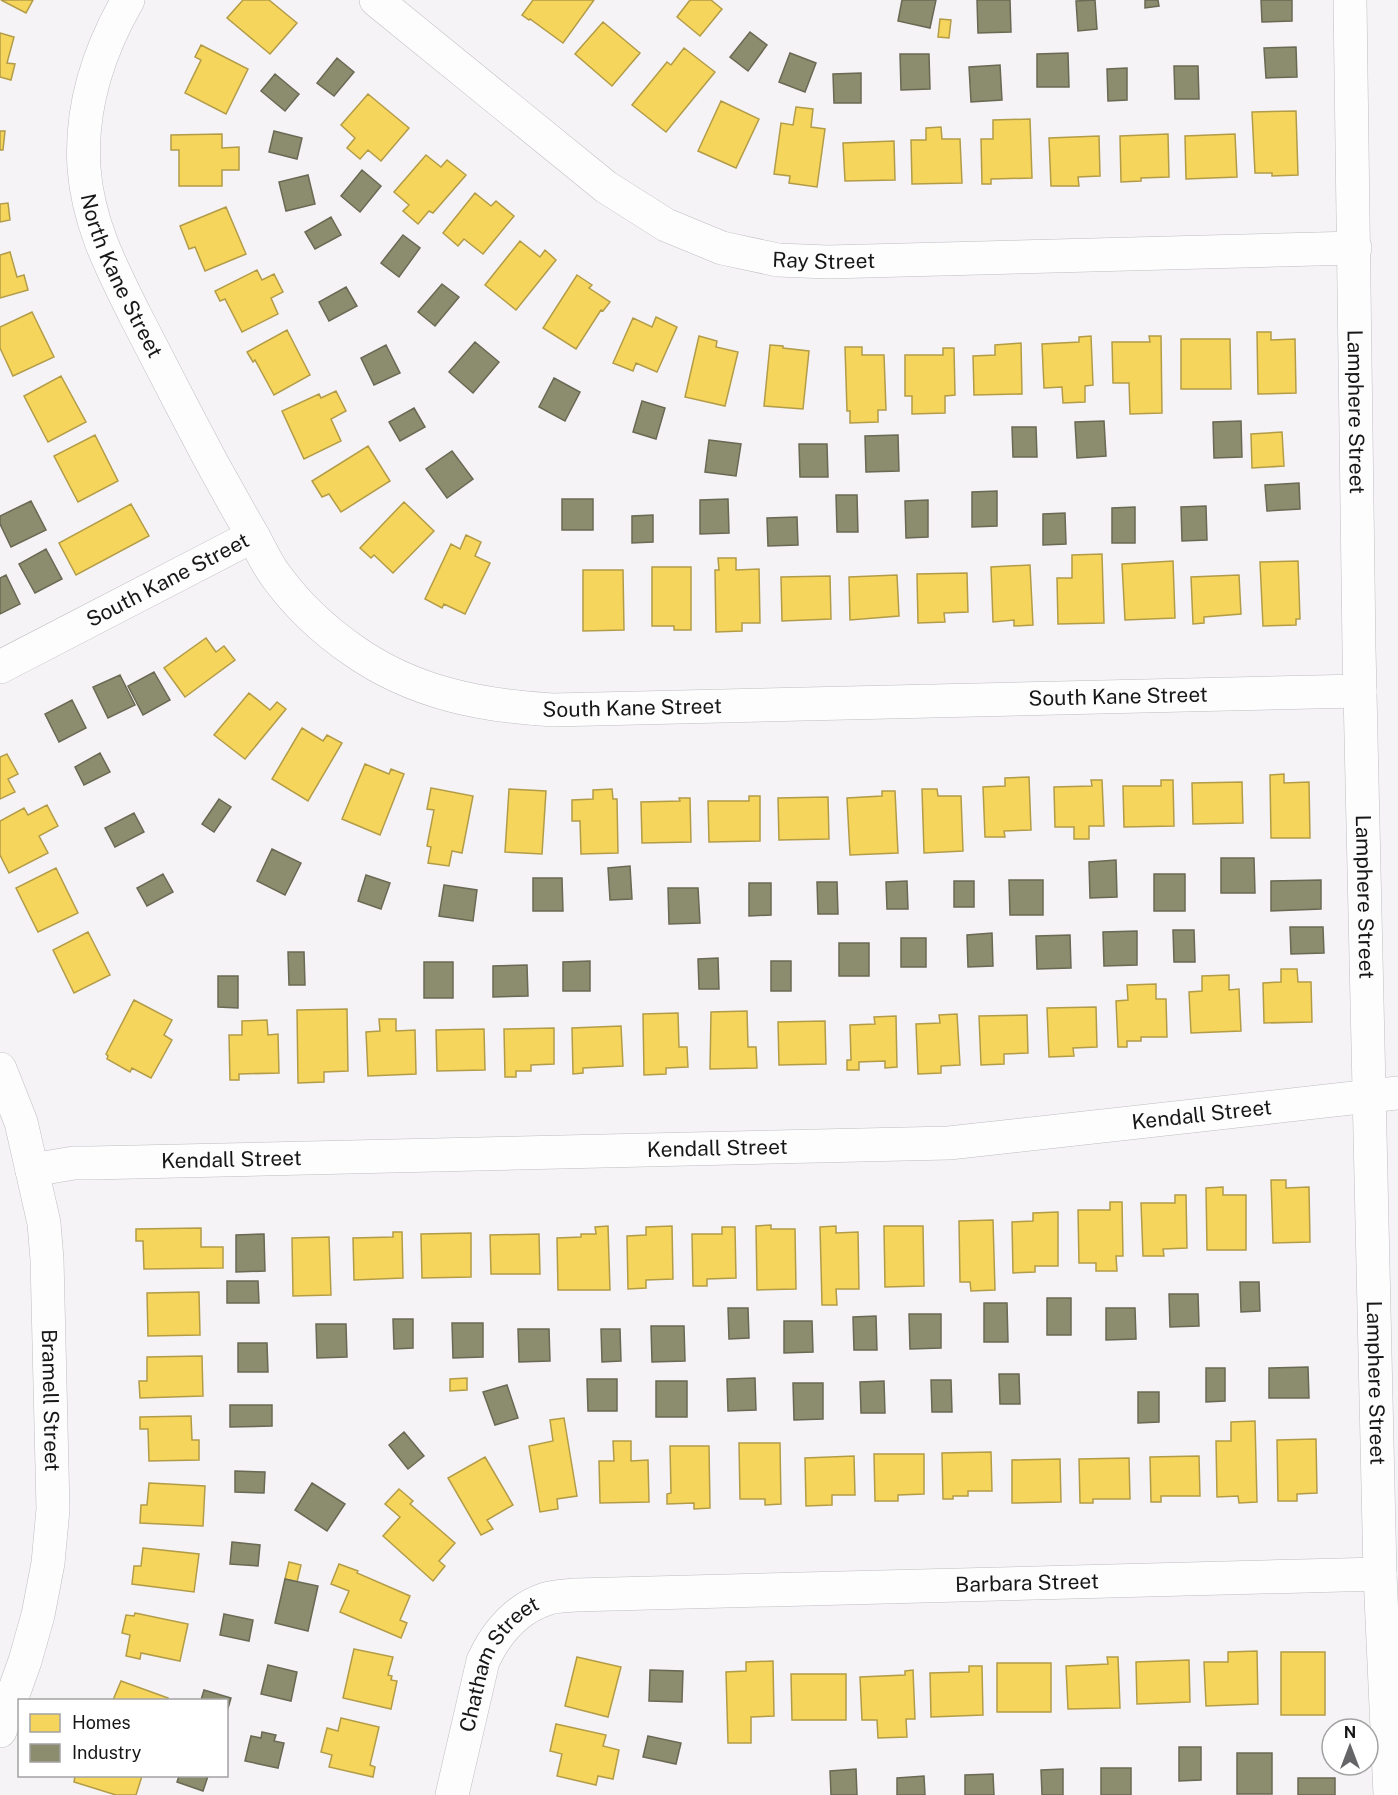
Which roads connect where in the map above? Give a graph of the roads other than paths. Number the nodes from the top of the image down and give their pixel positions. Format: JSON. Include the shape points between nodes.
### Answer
{"nodes":[{"id":1,"x":128,"y":0,"type":"edge"},
{"id":2,"x":376,"y":0,"type":"edge"},
{"id":3,"x":1350,"y":0,"type":"edge"},
{"id":4,"x":1355,"y":248,"type":"junction"},
{"id":5,"x":253,"y":536,"type":"junction"},
{"id":6,"x":0,"y":667,"type":"edge"},
{"id":7,"x":1360,"y":691,"type":"junction"},
{"id":8,"x":0,"y":1069,"type":"edge"},
{"id":9,"x":1384,"y":1094,"type":"edge"},
{"id":10,"x":32,"y":1170,"type":"junction"},
{"id":11,"x":1380,"y":1574,"type":"junction"},
{"id":12,"x":674,"y":1592,"type":"joint"},
{"id":13,"x":0,"y":1731,"type":"edge"},
{"id":14,"x":452,"y":1795,"type":"edge"},
{"id":15,"x":1390,"y":1795,"type":"edge"}],
"edges":[{"from":1,"to":5,"type":"street","name":"North Kane Street","via":[[97,63],[88,104],[84,168],[90,209],[104,254]]},
{"from":2,"to":4,"type":"street","name":"Ray Street","via":[[606,187],[666,225],[722,248],[778,260],[828,262]]},
{"from":3,"to":4,"type":"street","name":"Lamphere Street"},
{"from":4,"to":7,"type":"street","name":"Lamphere Street"},
{"from":5,"to":6,"type":"street","name":"South Kane Street"},
{"from":5,"to":7,"type":"street","name":"South Kane Street","via":[[274,574],[294,599],[355,652],[423,686],[506,708]]},
{"from":7,"to":9,"type":"street","name":"Lamphere Street"},
{"from":8,"to":10,"type":"street","name":"Bramell Street","via":[[21,1122]]},
{"from":9,"to":10,"type":"street","name":"Kendall Street","via":[[949,1143],[91,1162]]},
{"from":9,"to":11,"type":"street","name":"Lamphere Street"},
{"from":10,"to":13,"type":"street","name":"Bramell Street","via":[[44,1223],[47,1259],[53,1509],[38,1615]]},
{"from":11,"to":12,"type":"street","name":"Barbara Street"},
{"from":11,"to":15,"type":"street","name":"Lamphere Street"},
{"from":12,"to":14,"type":"street","name":"Chatham Street","via":[[547,1599],[521,1611],[500,1630],[483,1660]]}]}
